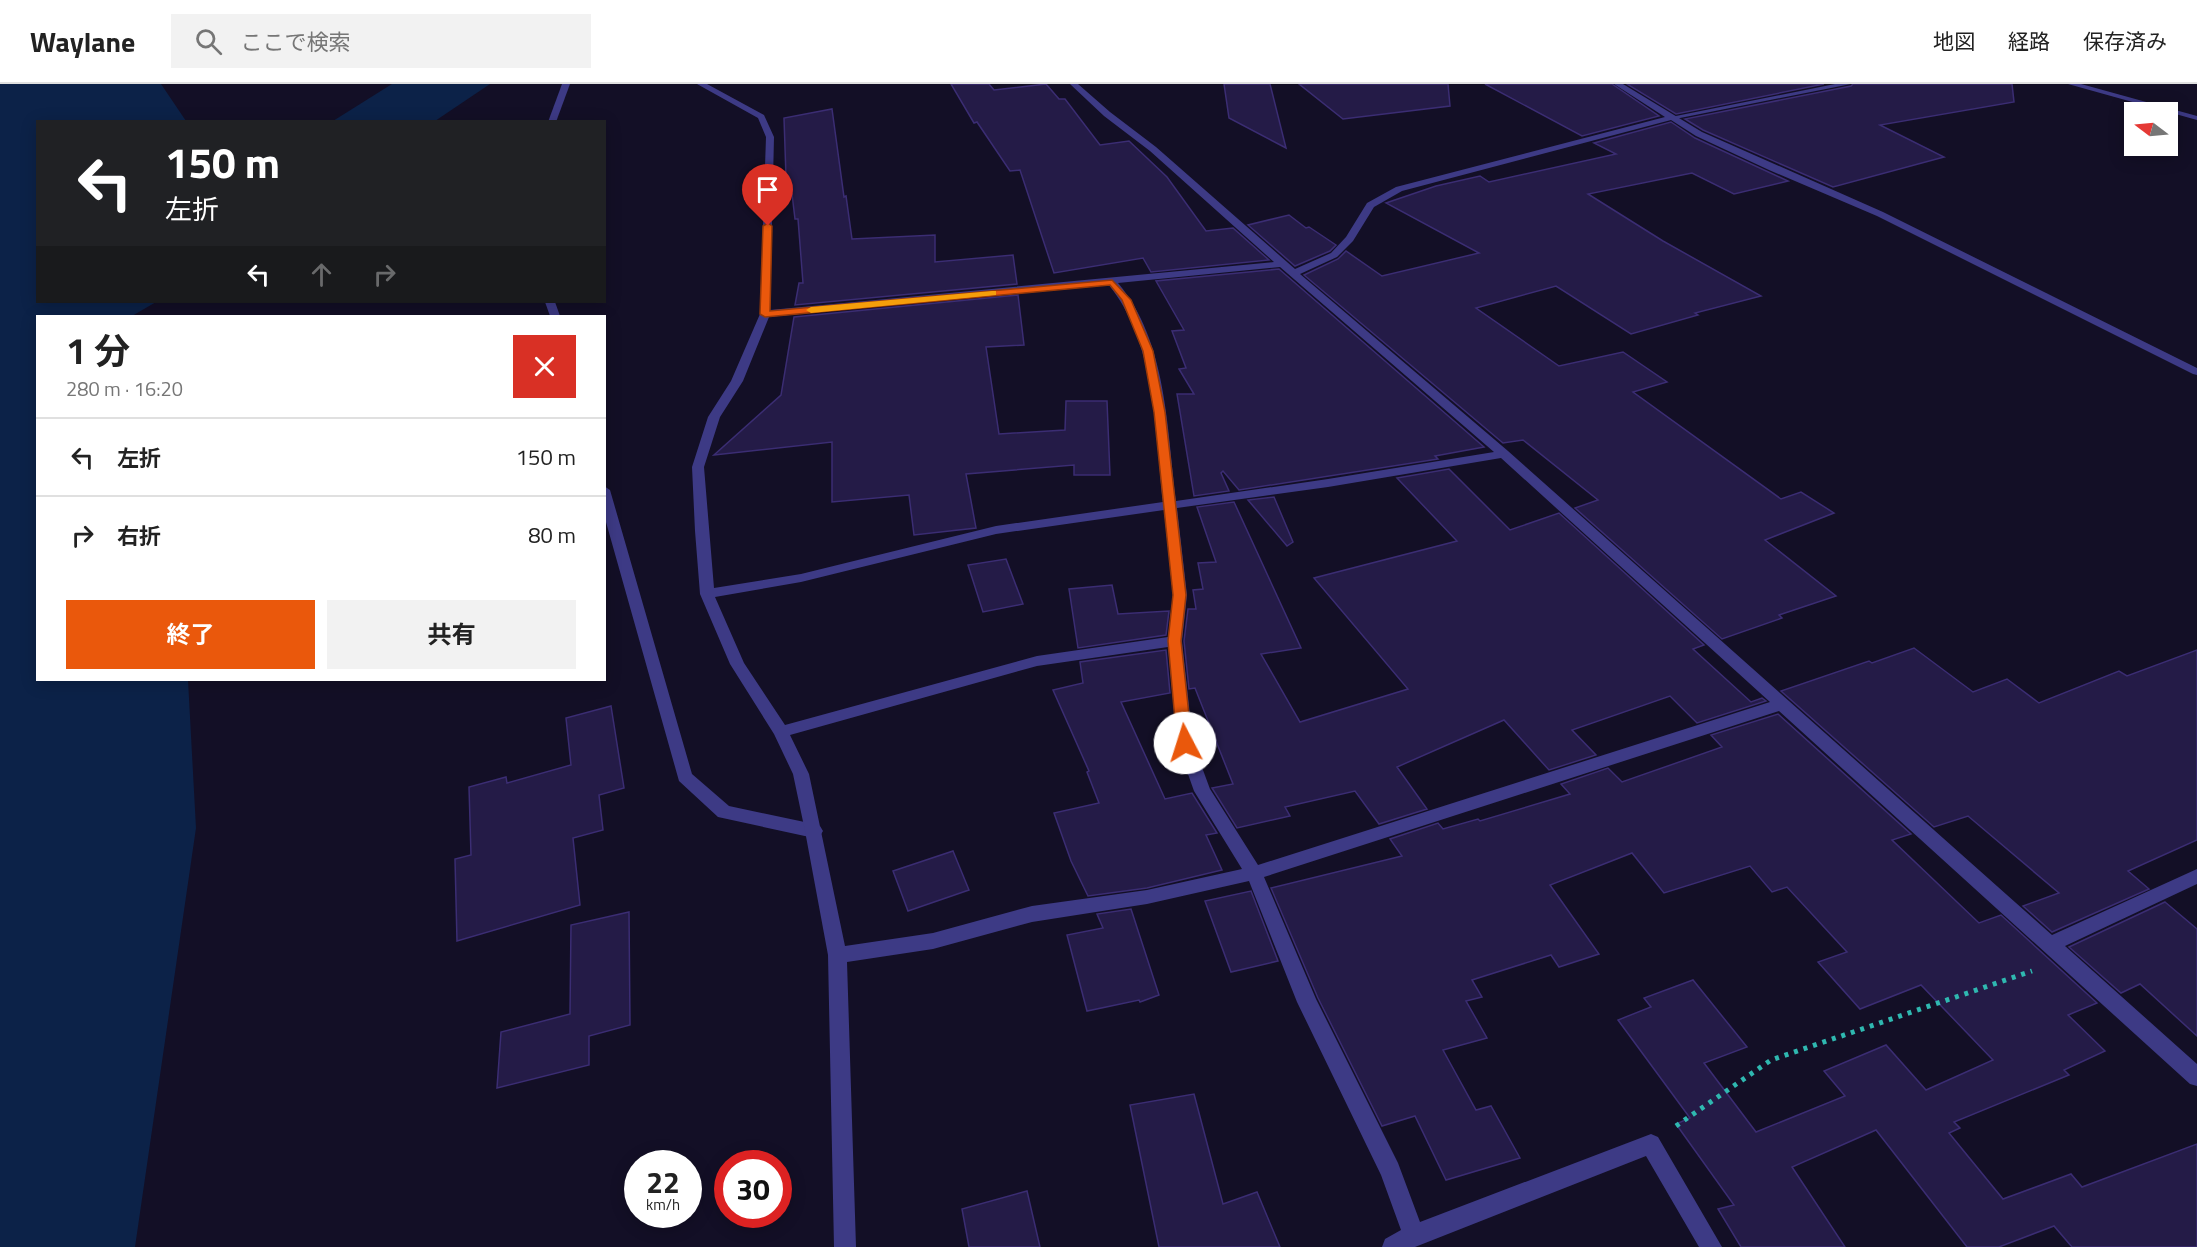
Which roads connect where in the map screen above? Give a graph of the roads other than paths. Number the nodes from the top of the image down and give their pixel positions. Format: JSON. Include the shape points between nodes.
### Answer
{"nodes":[{"id":1,"x":566,"y":84,"type":"edge"},
{"id":2,"x":701,"y":84,"type":"edge"},
{"id":3,"x":1074,"y":84,"type":"edge"},
{"id":4,"x":1618,"y":84,"type":"edge"},
{"id":5,"x":1847,"y":84,"type":"edge"},
{"id":6,"x":2072,"y":84,"type":"edge"},
{"id":7,"x":1670,"y":118,"type":"junction"},
{"id":8,"x":2197,"y":118,"type":"edge"},
{"id":9,"x":553,"y":120,"type":"edge"},
{"id":10,"x":1284,"y":264,"type":"junction"},
{"id":11,"x":1295,"y":273,"type":"junction"},
{"id":12,"x":1112,"y":282,"type":"junction"},
{"id":13,"x":765,"y":314,"type":"junction"},
{"id":14,"x":2197,"y":372,"type":"edge"},
{"id":15,"x":1504,"y":454,"type":"junction"},
{"id":16,"x":606,"y":497,"type":"edge"},
{"id":17,"x":1171,"y":505,"type":"junction"},
{"id":18,"x":707,"y":594,"type":"junction"},
{"id":19,"x":1175,"y":641,"type":"junction"},
{"id":20,"x":1783,"y":704,"type":"junction"},
{"id":21,"x":781,"y":732,"type":"junction"},
{"id":22,"x":814,"y":831,"type":"junction"},
{"id":23,"x":1254,"y":873,"type":"junction"},
{"id":24,"x":2197,"y":876,"type":"edge"},
{"id":25,"x":2051,"y":944,"type":"junction"},
{"id":26,"x":837,"y":955,"type":"junction"},
{"id":27,"x":2197,"y":1077,"type":"edge"},
{"id":28,"x":1414,"y":1235,"type":"junction"},
{"id":29,"x":845,"y":1247,"type":"edge"},
{"id":30,"x":1394,"y":1247,"type":"edge"},
{"id":31,"x":1711,"y":1247,"type":"edge"}],
"edges":[{"from":1,"to":9,"type":"street"},
{"from":2,"to":13,"type":"street","via":[[761,117],[770,137]]},
{"from":3,"to":10,"type":"street"},
{"from":4,"to":7,"type":"street"},
{"from":5,"to":7,"type":"street"},
{"from":6,"to":8,"type":"street"},
{"from":7,"to":11,"type":"street","via":[[1399,189],[1370,205],[1350,239],[1334,255]]},
{"from":7,"to":14,"type":"street","via":[[1772,168],[1880,214]]},
{"from":10,"to":11,"type":"street"},
{"from":10,"to":12,"type":"street"},
{"from":11,"to":15,"type":"street"},
{"from":12,"to":13,"type":"street"},
{"from":12,"to":17,"type":"street","via":[[1126,300],[1148,351]]},
{"from":13,"to":18,"type":"street","via":[[737,381],[714,417],[698,467]]},
{"from":15,"to":17,"type":"street"},
{"from":15,"to":20,"type":"street"},
{"from":16,"to":22,"type":"street","via":[[685,777],[724,812]]},
{"from":17,"to":18,"type":"street","via":[[996,530],[801,578]]},
{"from":17,"to":19,"type":"street","via":[[1180,595]]},
{"from":18,"to":21,"type":"street","via":[[737,664]]},
{"from":19,"to":21,"type":"street","via":[[1036,661]]},
{"from":19,"to":23,"type":"street","via":[[1185,743],[1202,791]]},
{"from":20,"to":23,"type":"street"},
{"from":20,"to":25,"type":"street"},
{"from":21,"to":22,"type":"street","via":[[801,774]]},
{"from":22,"to":26,"type":"street"},
{"from":23,"to":26,"type":"street","via":[[1147,897],[1032,914],[933,941]]},
{"from":23,"to":28,"type":"street","via":[[1307,1002],[1390,1171]]},
{"from":24,"to":25,"type":"street"},
{"from":25,"to":27,"type":"street"},
{"from":26,"to":29,"type":"street"},
{"from":28,"to":30,"type":"street"},
{"from":28,"to":31,"type":"street","via":[[1651,1144]]}]}
